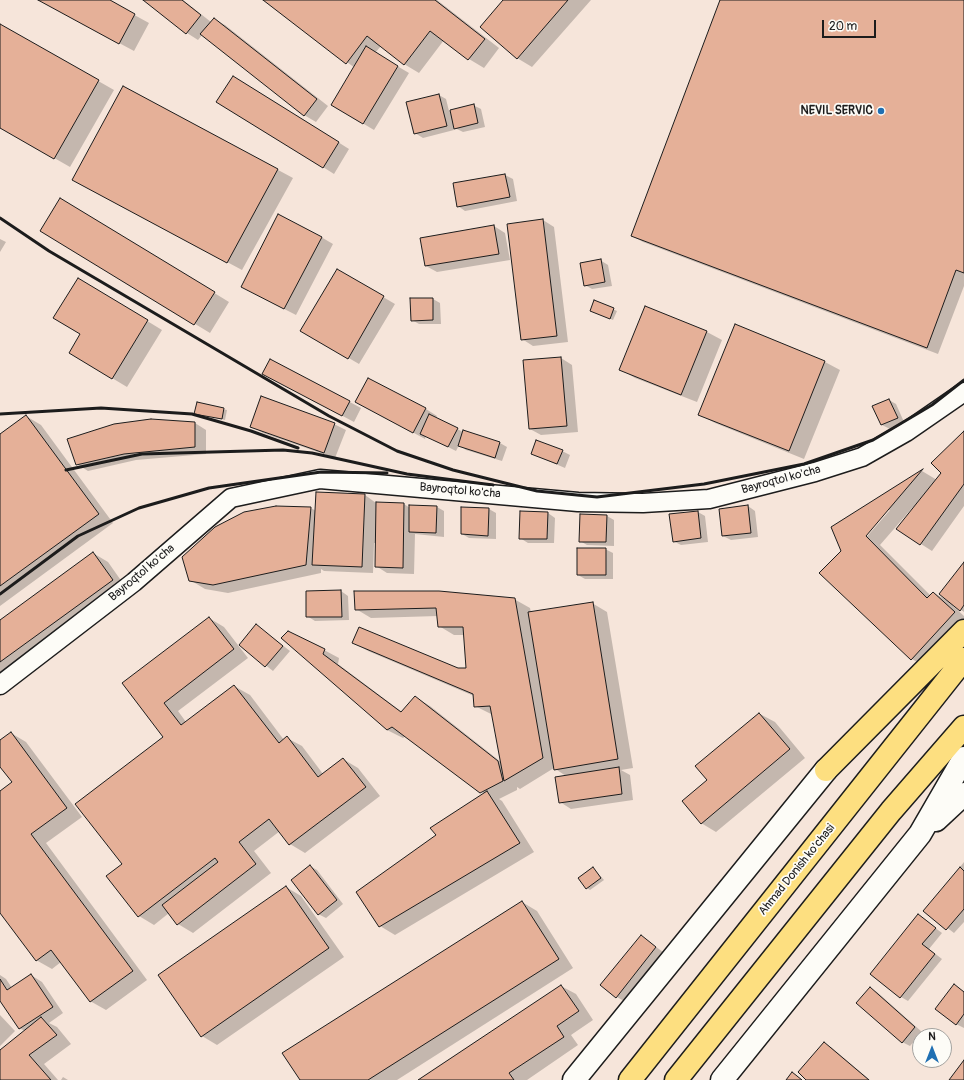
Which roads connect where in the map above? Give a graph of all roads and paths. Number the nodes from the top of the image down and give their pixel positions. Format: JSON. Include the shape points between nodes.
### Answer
{"nodes":[{"id":1,"x":964,"y":392,"type":"edge"},
{"id":2,"x":964,"y":631,"type":"edge"},
{"id":3,"x":964,"y":660,"type":"edge"},
{"id":4,"x":0,"y":685,"type":"edge"},
{"id":5,"x":964,"y":727,"type":"edge"},
{"id":6,"x":964,"y":758,"type":"edge"},
{"id":7,"x":826,"y":770,"type":"joint"},
{"id":8,"x":964,"y":794,"type":"edge"},
{"id":9,"x":920,"y":834,"type":"junction"},
{"id":10,"x":574,"y":1080,"type":"edge"},
{"id":11,"x":630,"y":1080,"type":"edge"},
{"id":12,"x":676,"y":1080,"type":"edge"},
{"id":13,"x":722,"y":1080,"type":"edge"}],
"edges":[{"from":1,"to":4,"type":"street","name":"Bayroqtol ko'cha","via":[[906,432],[862,457],[815,472],[709,499],[643,504],[578,502],[320,479],[231,498],[134,582]]},
{"from":2,"to":7,"type":"main road"},
{"from":3,"to":11,"type":"main road","name":"Ahmad Donish ko'chasi"},
{"from":5,"to":12,"type":"main road","via":[[891,812]]},
{"from":6,"to":9,"type":"street"},
{"from":7,"to":10,"type":"street"},
{"from":8,"to":9,"type":"street"},
{"from":9,"to":13,"type":"street"}]}
